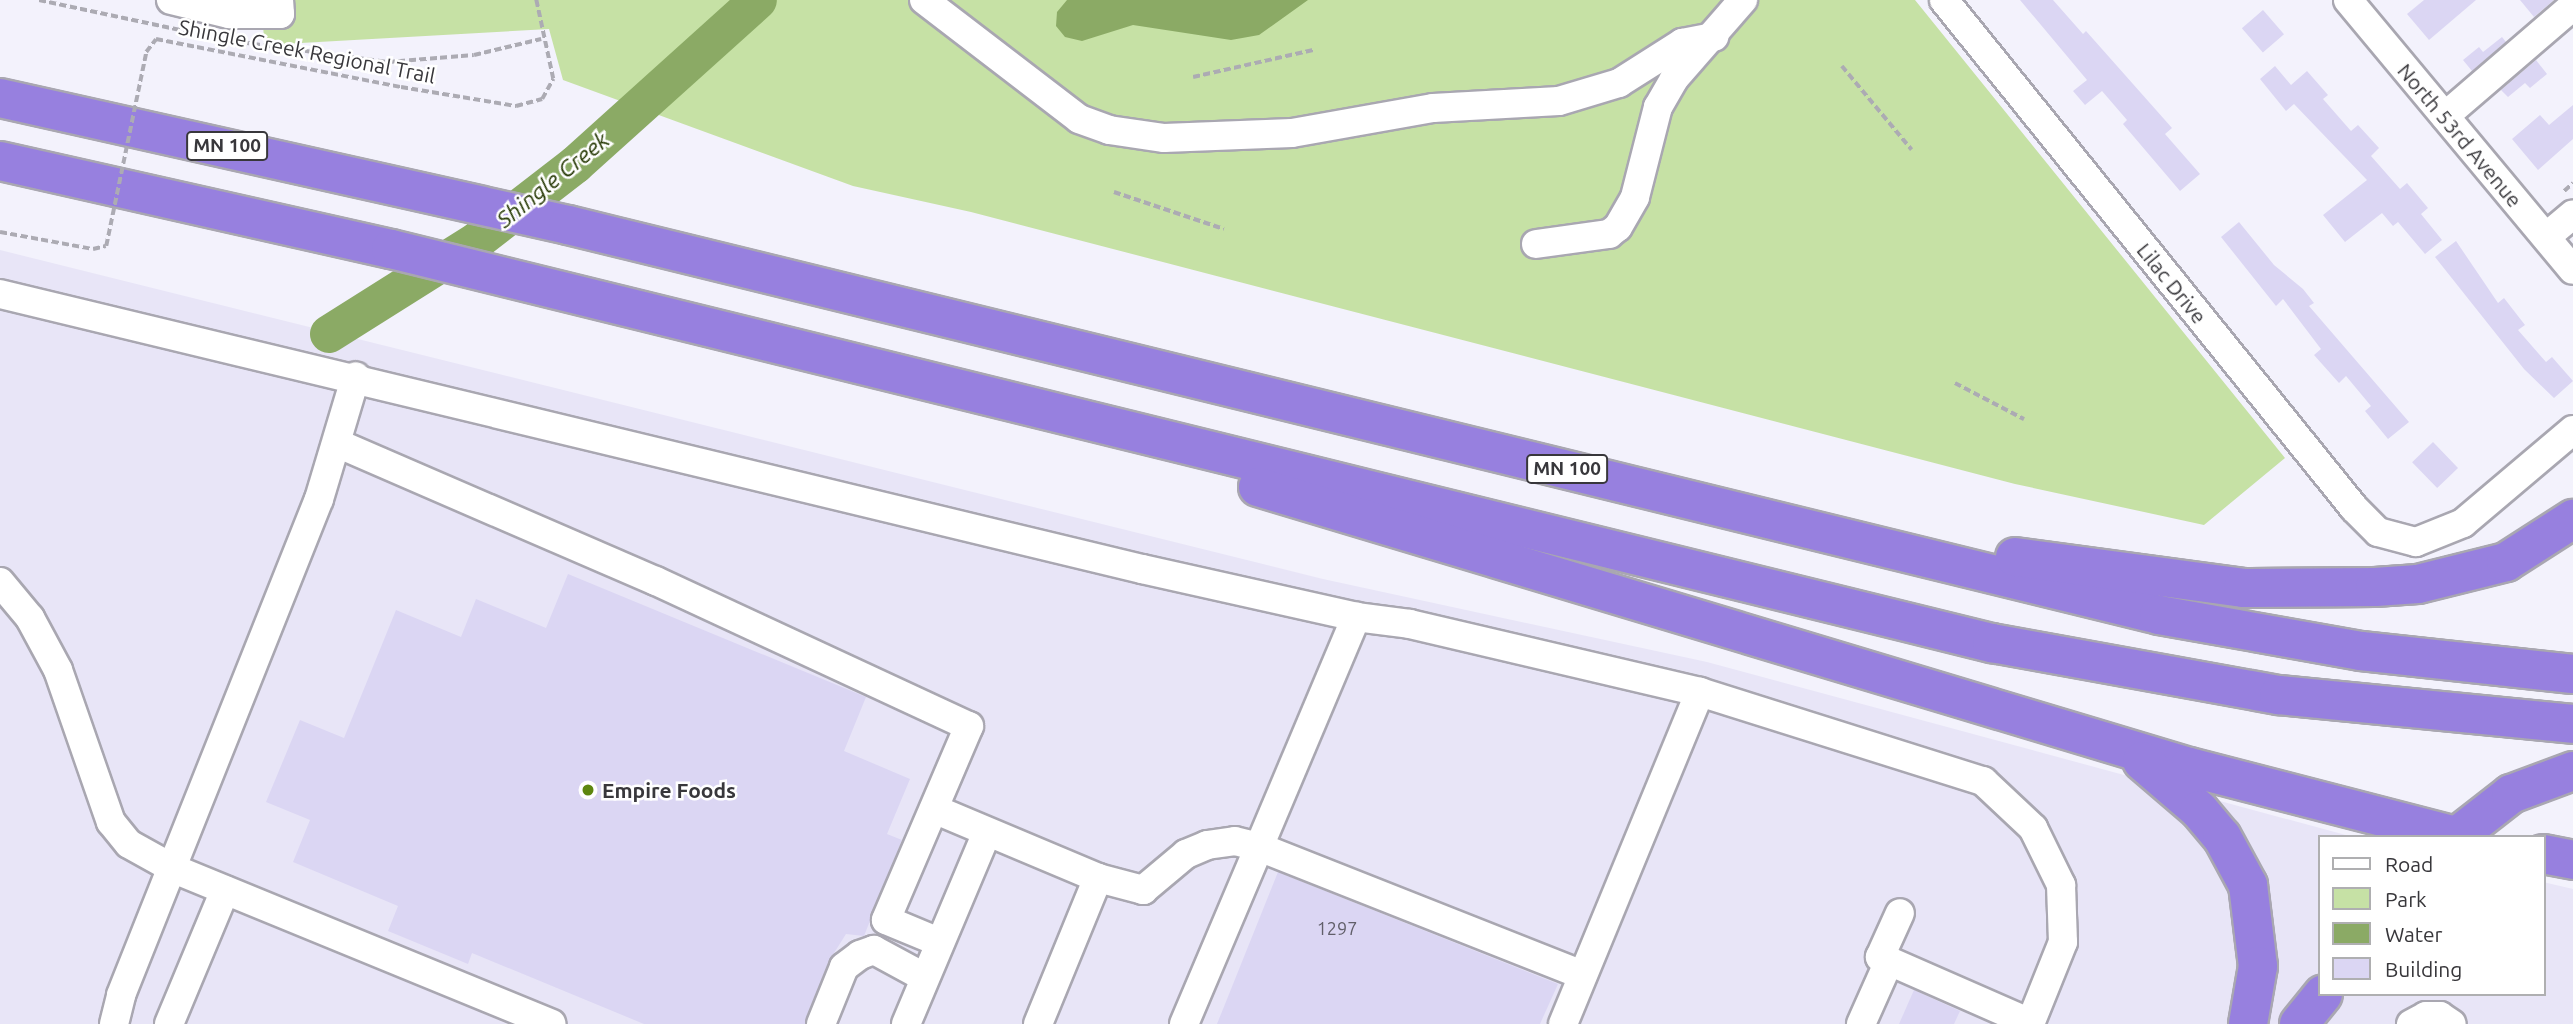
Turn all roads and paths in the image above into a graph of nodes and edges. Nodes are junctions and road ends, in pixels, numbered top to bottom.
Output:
1 (39, 0) edge
2 (171, 0) edge
3 (279, 0) edge
4 (536, 0) edge
5 (925, 0) edge
6 (1743, 0) edge
7 (1944, 0) edge
8 (2348, 0) edge
9 (2573, 6) edge
10 (193, 33) dead end
11 (1714, 37) junction
12 (541, 39) junction
13 (230, 40) dead end
14 (1313, 50) dead end
15 (1842, 66) dead end
16 (1193, 77) dead end
17 (0, 98) edge
18 (2445, 116) junction
19 (1912, 150) dead end
20 (0, 161) edge
21 (1114, 192) dead end
22 (2573, 214) edge
23 (1224, 229) dead end
24 (0, 232) edge
25 (2546, 237) junction
26 (1536, 244) dead end
27 (2573, 270) edge
28 (0, 294) edge
29 (878, 368) junction
30 (356, 376) junction
31 (1955, 383) dead end
32 (2024, 419) dead end
33 (2573, 430) edge
34 (339, 444) junction
35 (1770, 519) junction
36 (2573, 519) edge
37 (0, 582) edge
38 (1356, 617) junction
39 (2573, 674) edge
40 (1700, 692) junction
41 (2573, 724) edge
42 (2107, 742) junction
43 (2573, 771) edge
44 (934, 809) junction
45 (988, 832) junction
46 (2454, 835) edge
47 (2459, 835) edge
48 (1259, 847) junction
49 (2545, 854) edge
50 (2573, 860) edge
51 (174, 869) junction
52 (1098, 878) junction
53 (225, 890) junction
54 (1900, 914) dead end
55 (939, 942) junction
56 (1889, 961) junction
57 (1583, 975) junction
58 (924, 977) junction
59 (2321, 996) edge
60 (114, 1024) edge
61 (169, 1024) edge
62 (551, 1024) edge
63 (821, 1024) edge
64 (906, 1024) edge
65 (1038, 1024) edge
66 (1184, 1024) edge
67 (1563, 1024) edge
68 (1861, 1024) edge
69 (2030, 1024) edge
70 (2248, 1024) edge
71 (2300, 1024) edge
72 (2411, 1024) edge
73 (2452, 1024) edge

1 - 10 path
2 - 3 street
4 - 12 path, Shingle Creek Regional Trail
5 - 11 street
6 - 11 street
7 - 33 street, Lilac Drive
8 - 18 street, North 53rd Avenue
9 - 18 street
11 - 26 street
12 - 13 path
12 - 24 path, Shingle Creek Regional Trail, bridge
14 - 16 path
15 - 19 path
17 - 35 highway, MN 100
18 - 25 street, North 53rd Avenue
20 - 29 highway
21 - 23 path
22 - 25 street
25 - 27 street, North 53rd Avenue
28 - 30 street
29 - 41 highway
29 - 42 highway
30 - 34 street
30 - 38 street
31 - 32 path
34 - 44 street
34 - 51 street
35 - 36 highway
35 - 39 highway, MN 100
37 - 51 street
38 - 40 street
38 - 48 street
40 - 57 street
40 - 69 street
42 - 46 highway
42 - 70 highway
43 - 47 highway
44 - 45 street
44 - 55 street
45 - 52 street
45 - 55 street
48 - 52 street
48 - 57 street
48 - 66 street
49 - 50 highway
51 - 53 street
51 - 60 street
52 - 65 street
53 - 61 street
53 - 62 street
54 - 56 street
55 - 58 street
56 - 68 street
56 - 69 street
57 - 67 street
58 - 63 street
58 - 64 street
59 - 71 highway
72 - 73 street

